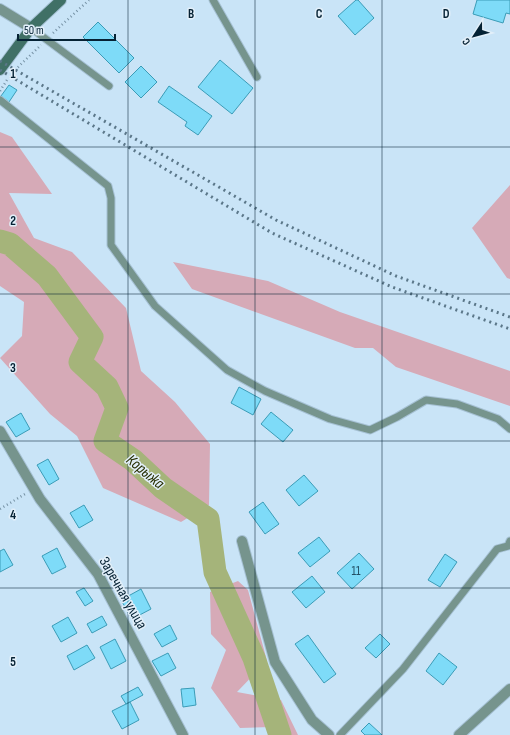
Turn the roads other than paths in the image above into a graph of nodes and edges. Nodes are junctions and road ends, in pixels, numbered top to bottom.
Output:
1 (61, 0) edge
2 (212, 0) edge
3 (0, 9) edge
4 (31, 28) junction
5 (0, 70) edge
6 (257, 77) dead end
7 (109, 86) dead end
8 (0, 100) edge
9 (510, 429) edge
10 (0, 432) edge
11 (242, 540) dead end
12 (509, 545) edge
13 (510, 689) edge
14 (183, 735) edge
15 (328, 735) edge
16 (340, 735) edge
17 (459, 735) edge

1 - 4 main road
2 - 6 lane
3 - 4 street
4 - 5 main road
4 - 7 lane
8 - 9 lane
10 - 14 street, Заречная улица
11 - 15 street
12 - 16 lane
13 - 17 street

